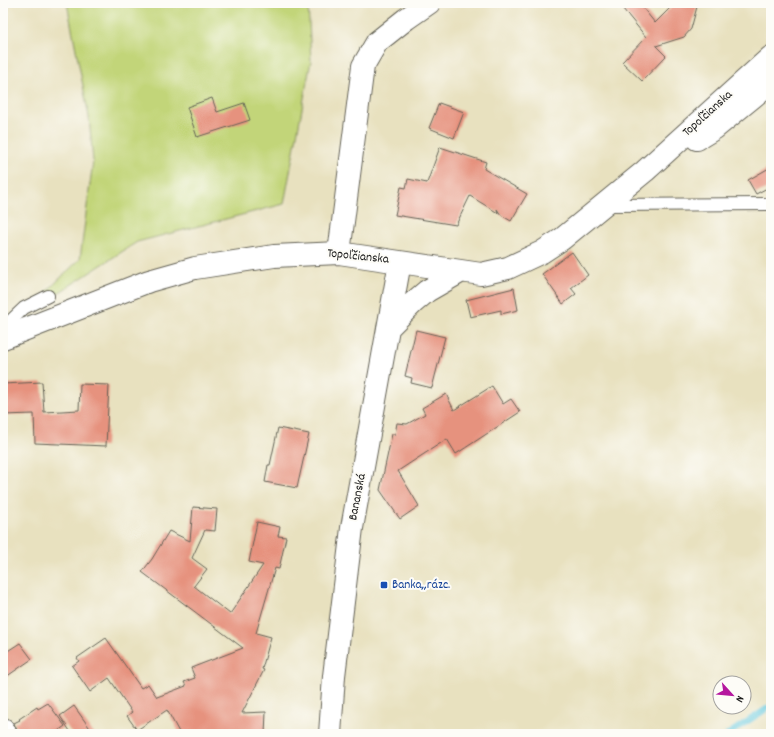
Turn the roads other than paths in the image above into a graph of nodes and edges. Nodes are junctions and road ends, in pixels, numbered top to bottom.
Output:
1 (429, 3) edge
2 (771, 57) edge
3 (771, 82) edge
4 (645, 171) junction
5 (605, 204) junction
6 (771, 204) edge
7 (338, 253) junction
8 (400, 262) junction
9 (460, 272) junction
10 (48, 296) dead end
11 (3, 328) edge
12 (388, 328) junction
13 (3, 338) edge
14 (3, 729) edge
15 (6, 734) edge
16 (330, 734) edge

1 - 7 main road
2 - 4 main road, Topoľčianska
3 - 4 main road, Topoľčianska
4 - 5 main road, Topoľčianska
5 - 6 lane
5 - 9 main road, Topoľčianska
7 - 8 main road, Topoľčianska
7 - 13 main road, Topoľčianska
8 - 9 main road, Topoľčianska
8 - 12 main road, Bananská
9 - 12 main road
10 - 11 lane
12 - 16 main road, Bananská
14 - 15 main road

